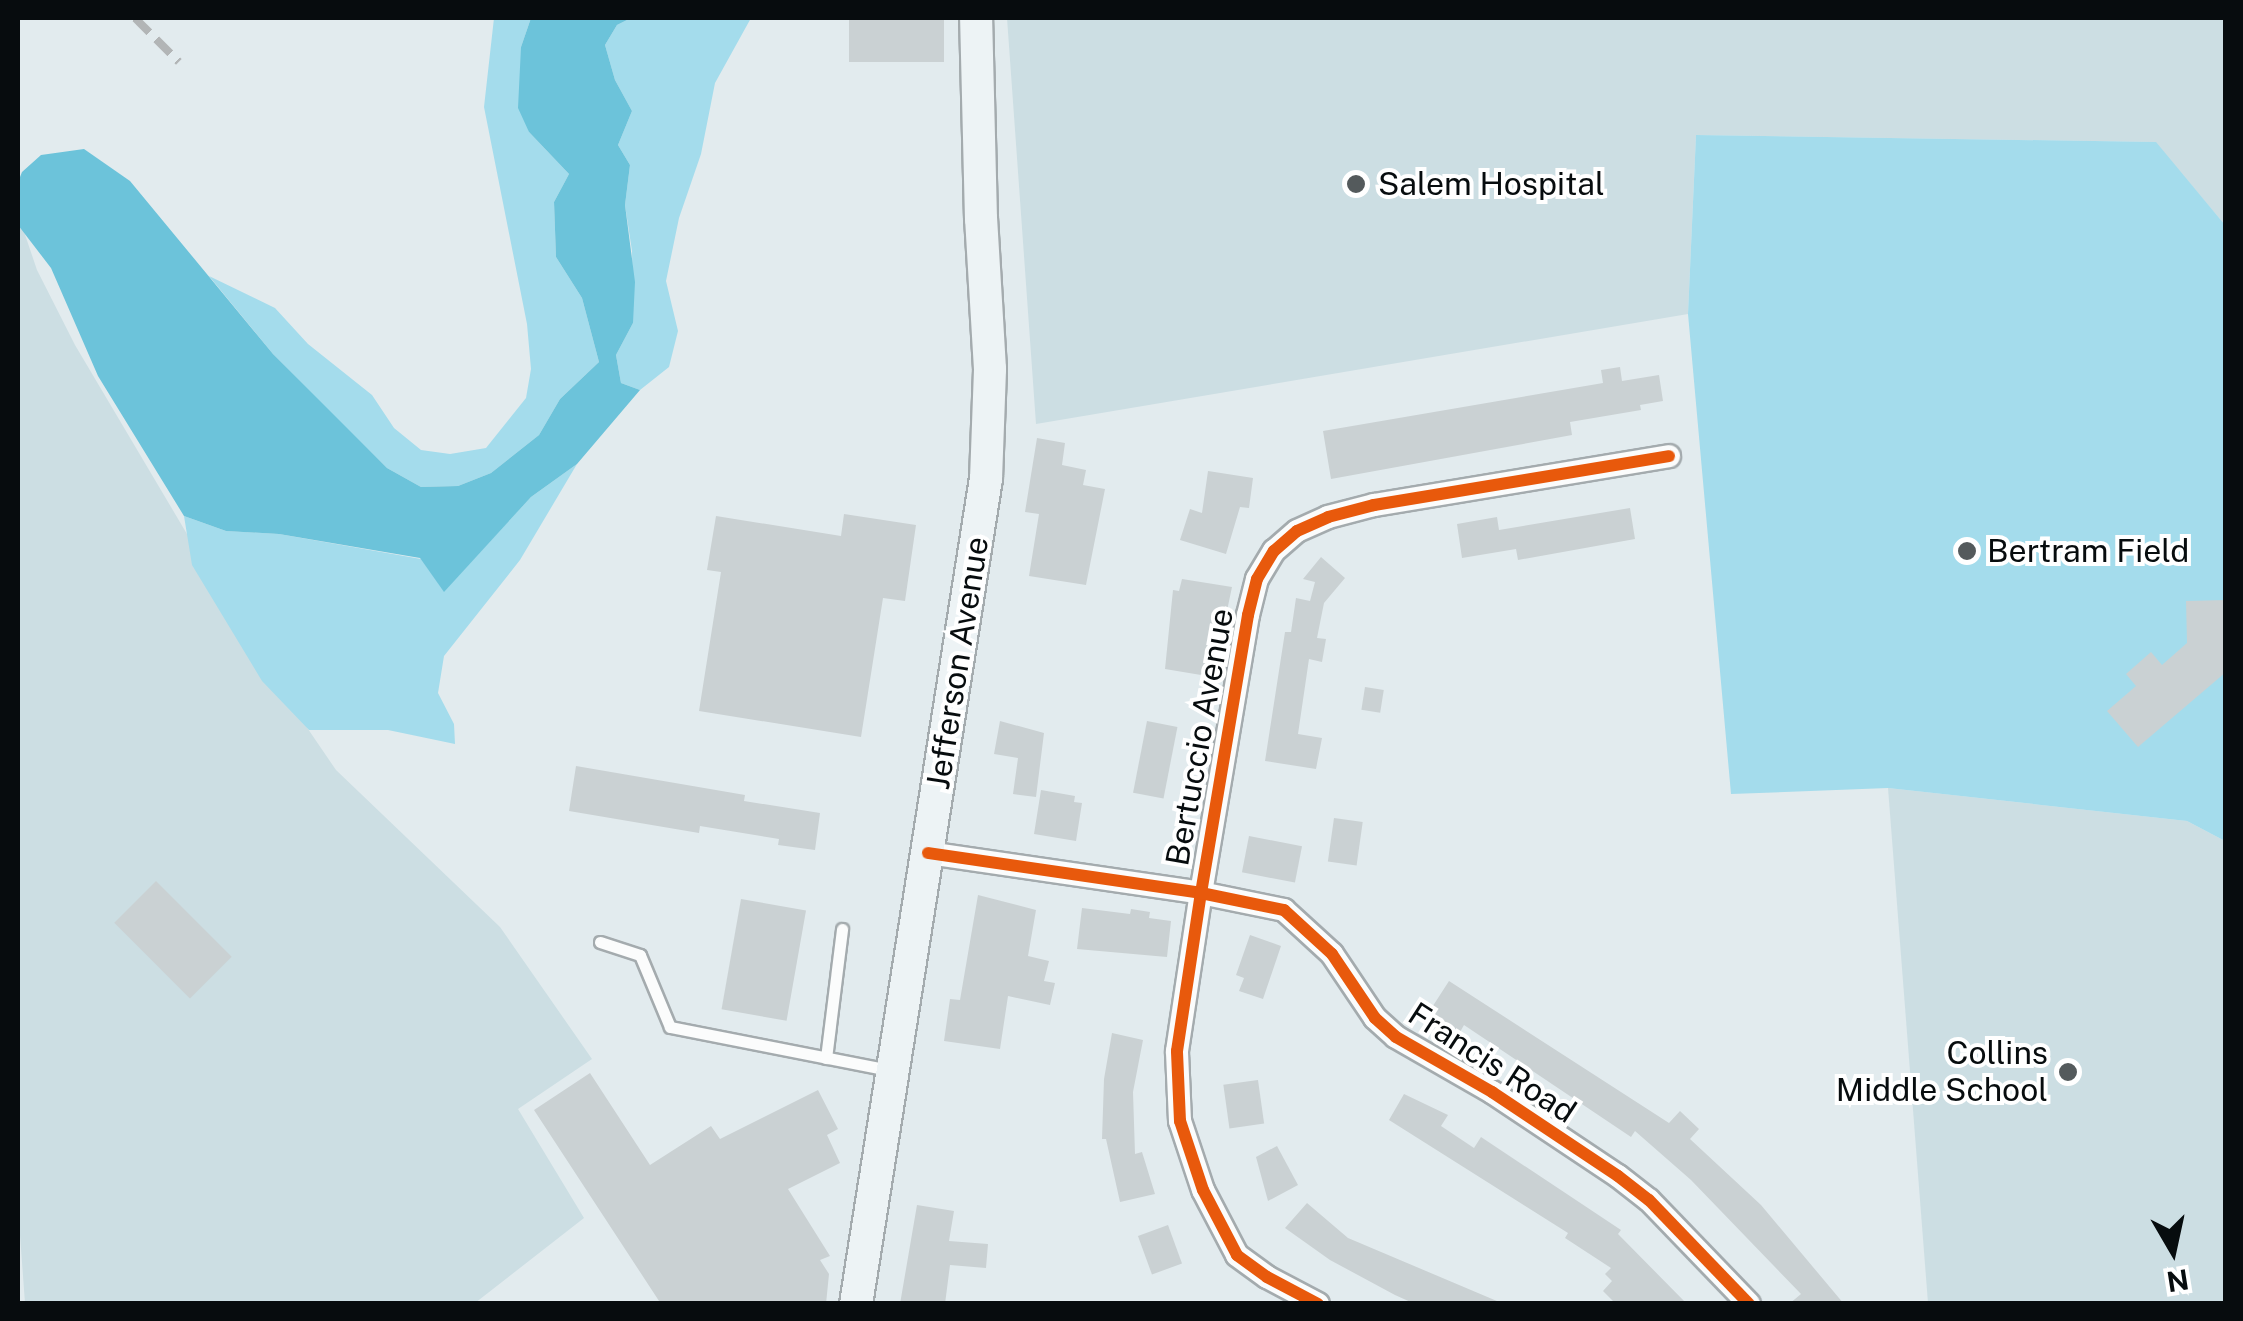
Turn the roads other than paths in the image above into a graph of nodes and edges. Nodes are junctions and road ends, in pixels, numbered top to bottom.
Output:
1 (976, 18) edge
2 (1670, 456) dead end
3 (928, 854) junction
4 (1200, 893) junction
5 (842, 929) dead end
6 (600, 942) dead end
7 (826, 1058) junction
8 (893, 1071) junction
9 (856, 1304) edge
10 (1318, 1304) edge
11 (1748, 1304) edge

1 - 3 main road, Jefferson Avenue
2 - 4 street, Bertuccio Avenue
3 - 4 street, Bertuccio Avenue
3 - 8 main road, Jefferson Avenue
4 - 10 street
4 - 11 street, Francis Road
5 - 7 lane
6 - 7 lane
7 - 8 lane
8 - 9 main road, Jefferson Avenue

